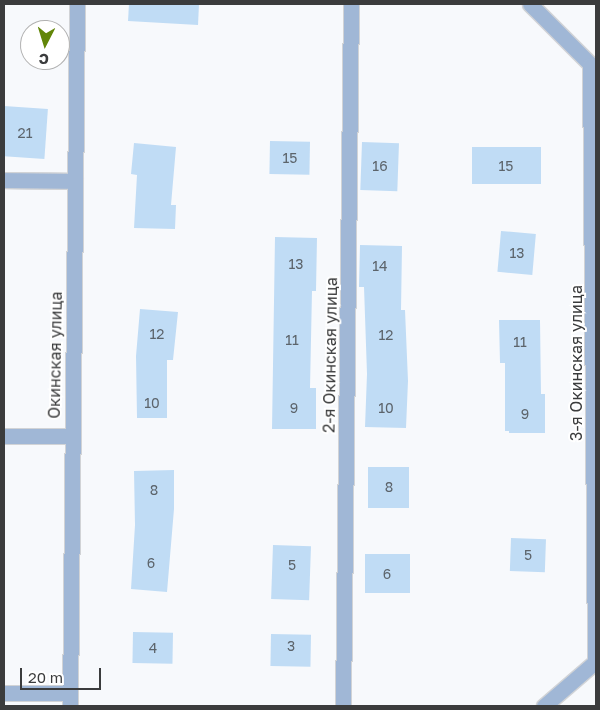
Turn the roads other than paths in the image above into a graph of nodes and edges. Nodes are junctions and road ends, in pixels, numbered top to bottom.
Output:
1 (77, 4) edge
2 (352, 4) edge
3 (530, 4) edge
4 (593, 67) edge
5 (4, 180) edge
6 (75, 182) junction
7 (4, 436) edge
8 (72, 436) junction
9 (4, 693) edge
10 (69, 700) edge
11 (343, 706) edge
12 (544, 706) edge

1 - 6 street, Окинская улица
2 - 11 street, 2-я Окинская улица
3 - 4 street
4 - 12 street, 3-я Окинская улица
5 - 6 street
6 - 8 street, Окинская улица
7 - 8 street
8 - 10 street, Окинская улица
9 - 10 street

